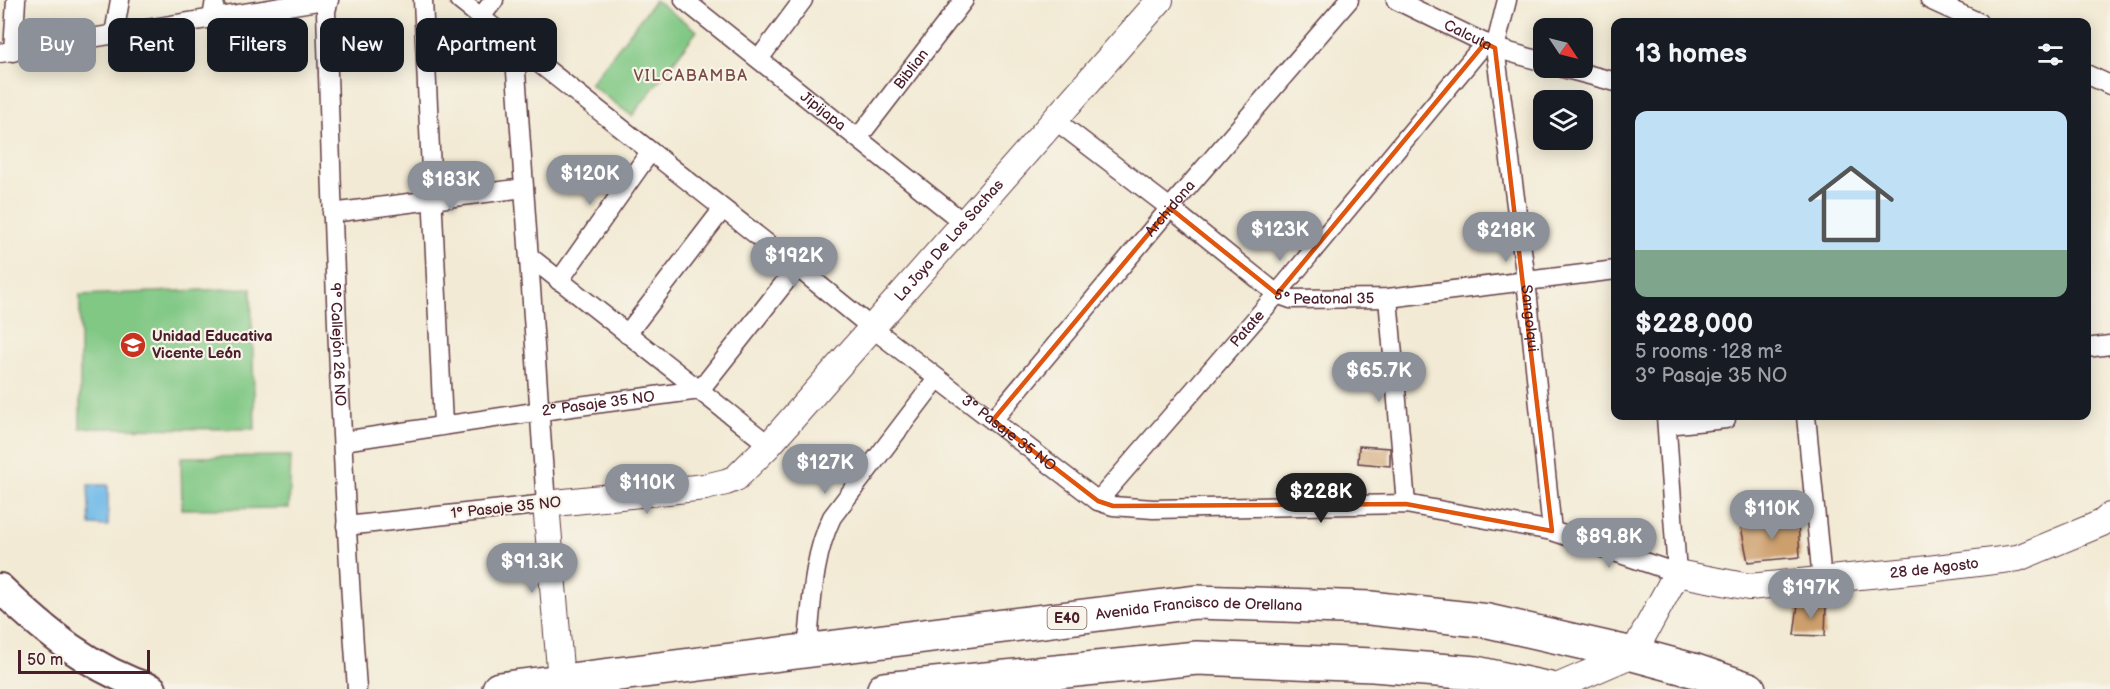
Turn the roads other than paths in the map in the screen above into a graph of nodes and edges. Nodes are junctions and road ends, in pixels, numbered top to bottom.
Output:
1 (16, 0) edge
2 (120, 0) edge
3 (326, 0) edge
4 (423, 0) edge
5 (459, 0) edge
6 (494, 0) edge
7 (684, 0) edge
8 (803, 0) edge
9 (964, 0) edge
10 (1160, 0) edge
11 (1349, 0) edge
12 (1396, 0) edge
13 (1508, 0) edge
14 (1930, 0) edge
15 (213, 9) edge
16 (481, 17) joint
17 (117, 18) edge
18 (177, 18) edge
19 (1969, 18) edge
20 (108, 35) edge
21 (1490, 46) junction
22 (7, 53) edge
23 (1533, 59) edge
24 (759, 60) junction
25 (516, 72) edge
26 (549, 72) edge
27 (1593, 76) edge
28 (2091, 76) edge
29 (1611, 81) edge
30 (2110, 85) edge
31 (1054, 120) junction
32 (858, 138) junction
33 (650, 152) junction
34 (525, 188) junction
35 (432, 201) junction
36 (1170, 208) junction
37 (722, 210) junction
38 (332, 213) junction
39 (964, 223) junction
40 (530, 257) junction
41 (796, 267) junction
42 (1611, 271) edge
43 (1526, 280) junction
44 (559, 281) junction
45 (1277, 294) junction
46 (1388, 298) junction
47 (872, 328) junction
48 (627, 334) junction
49 (2110, 345) edge
50 (2091, 347) edge
51 (937, 379) junction
52 (700, 390) junction
53 (541, 411) junction
54 (993, 420) junction
55 (1667, 420) edge
56 (1806, 420) edge
57 (443, 425) junction
58 (343, 441) junction
59 (769, 446) junction
60 (736, 478) joint
61 (1098, 501) junction
62 (546, 504) junction
63 (1406, 504) junction
64 (2110, 516) edge
65 (346, 526) junction
66 (1552, 531) junction
67 (1677, 573) junction
68 (1822, 580) junction
69 (0, 588) edge
70 (807, 651) junction
71 (1633, 654) junction
72 (561, 680) junction
73 (923, 686) edge
74 (153, 689) edge
75 (357, 689) edge
76 (499, 689) edge
77 (884, 689) edge
78 (1551, 689) edge
79 (1749, 689) edge

1 - 22 street
2 - 17 street
3 - 15 street
3 - 38 street, 9° Callejón 26 NO
4 - 35 street
5 - 16 street, 3° Pasaje 35 NO
6 - 16 street
7 - 24 street, Jipijapa
8 - 24 street
9 - 32 street, Biblian
10 - 31 street, La Joya De Los Sachas
11 - 36 street, Archidona
12 - 21 street, Calcuta
13 - 21 street, Sangolqui
14 - 19 street
15 - 18 street
20 - 22 street
21 - 23 street, Calcuta
21 - 43 street, Sangolqui
21 - 45 street, Patate
24 - 32 street, Jipijapa
25 - 34 street
26 - 33 street, 3° Pasaje 35 NO
27 - 29 street
28 - 30 street
31 - 36 street, 5° Peatonal 35
31 - 39 street, La Joya De Los Sachas
32 - 39 street, Jipijapa
33 - 37 street, 3° Pasaje 35 NO
33 - 44 street
34 - 35 street
34 - 40 street
35 - 38 street
35 - 57 street
36 - 45 street, 5° Peatonal 35
36 - 54 street, Archidona
37 - 41 street, 3° Pasaje 35 NO
37 - 48 street
38 - 58 street, 9° Callejón 26 NO
39 - 47 street, La Joya De Los Sachas
40 - 44 street
40 - 53 street
41 - 47 street, 3° Pasaje 35 NO
41 - 52 street
42 - 43 street, 5° Peatonal 35
43 - 46 street, 5° Peatonal 35
43 - 66 street, Sangolqui
44 - 48 street
45 - 46 street, 5° Peatonal 35
45 - 61 street, Patate
46 - 63 street
47 - 51 street, 3° Pasaje 35 NO
47 - 59 street, La Joya De Los Sachas
48 - 52 street
49 - 50 street
51 - 54 street, 3° Pasaje 35 NO
51 - 70 street
52 - 53 street, 2° Pasaje 35 NO
52 - 59 street
53 - 57 street, 2° Pasaje 35 NO
53 - 62 street
54 - 61 street, 3° Pasaje 35 NO
55 - 67 street
56 - 68 street
57 - 58 street, 2° Pasaje 35 NO
58 - 65 street, 9° Callejón 26 NO
59 - 60 street, La Joya De Los Sachas
60 - 62 street, 1° Pasaje 35 NO
61 - 63 street, 3° Pasaje 35 NO
62 - 65 street, 1° Pasaje 35 NO
62 - 72 street
63 - 66 street, 3° Pasaje 35 NO
64 - 68 street, 28 de Agosto
65 - 75 street, 9° Callejón 26 NO
66 - 67 street, 3° Pasaje 35 NO
67 - 68 street, 28 de Agosto
67 - 71 street
69 - 74 main road
70 - 71 highway, Avenida Francisco de Orellana / E40
70 - 72 highway, Avenida Francisco de Orellana / E40
71 - 78 street
71 - 79 highway, Avenida Francisco de Orellana / E40
72 - 76 highway, Avenida Francisco de Orellana / E40
73 - 77 highway
73 - 78 highway

